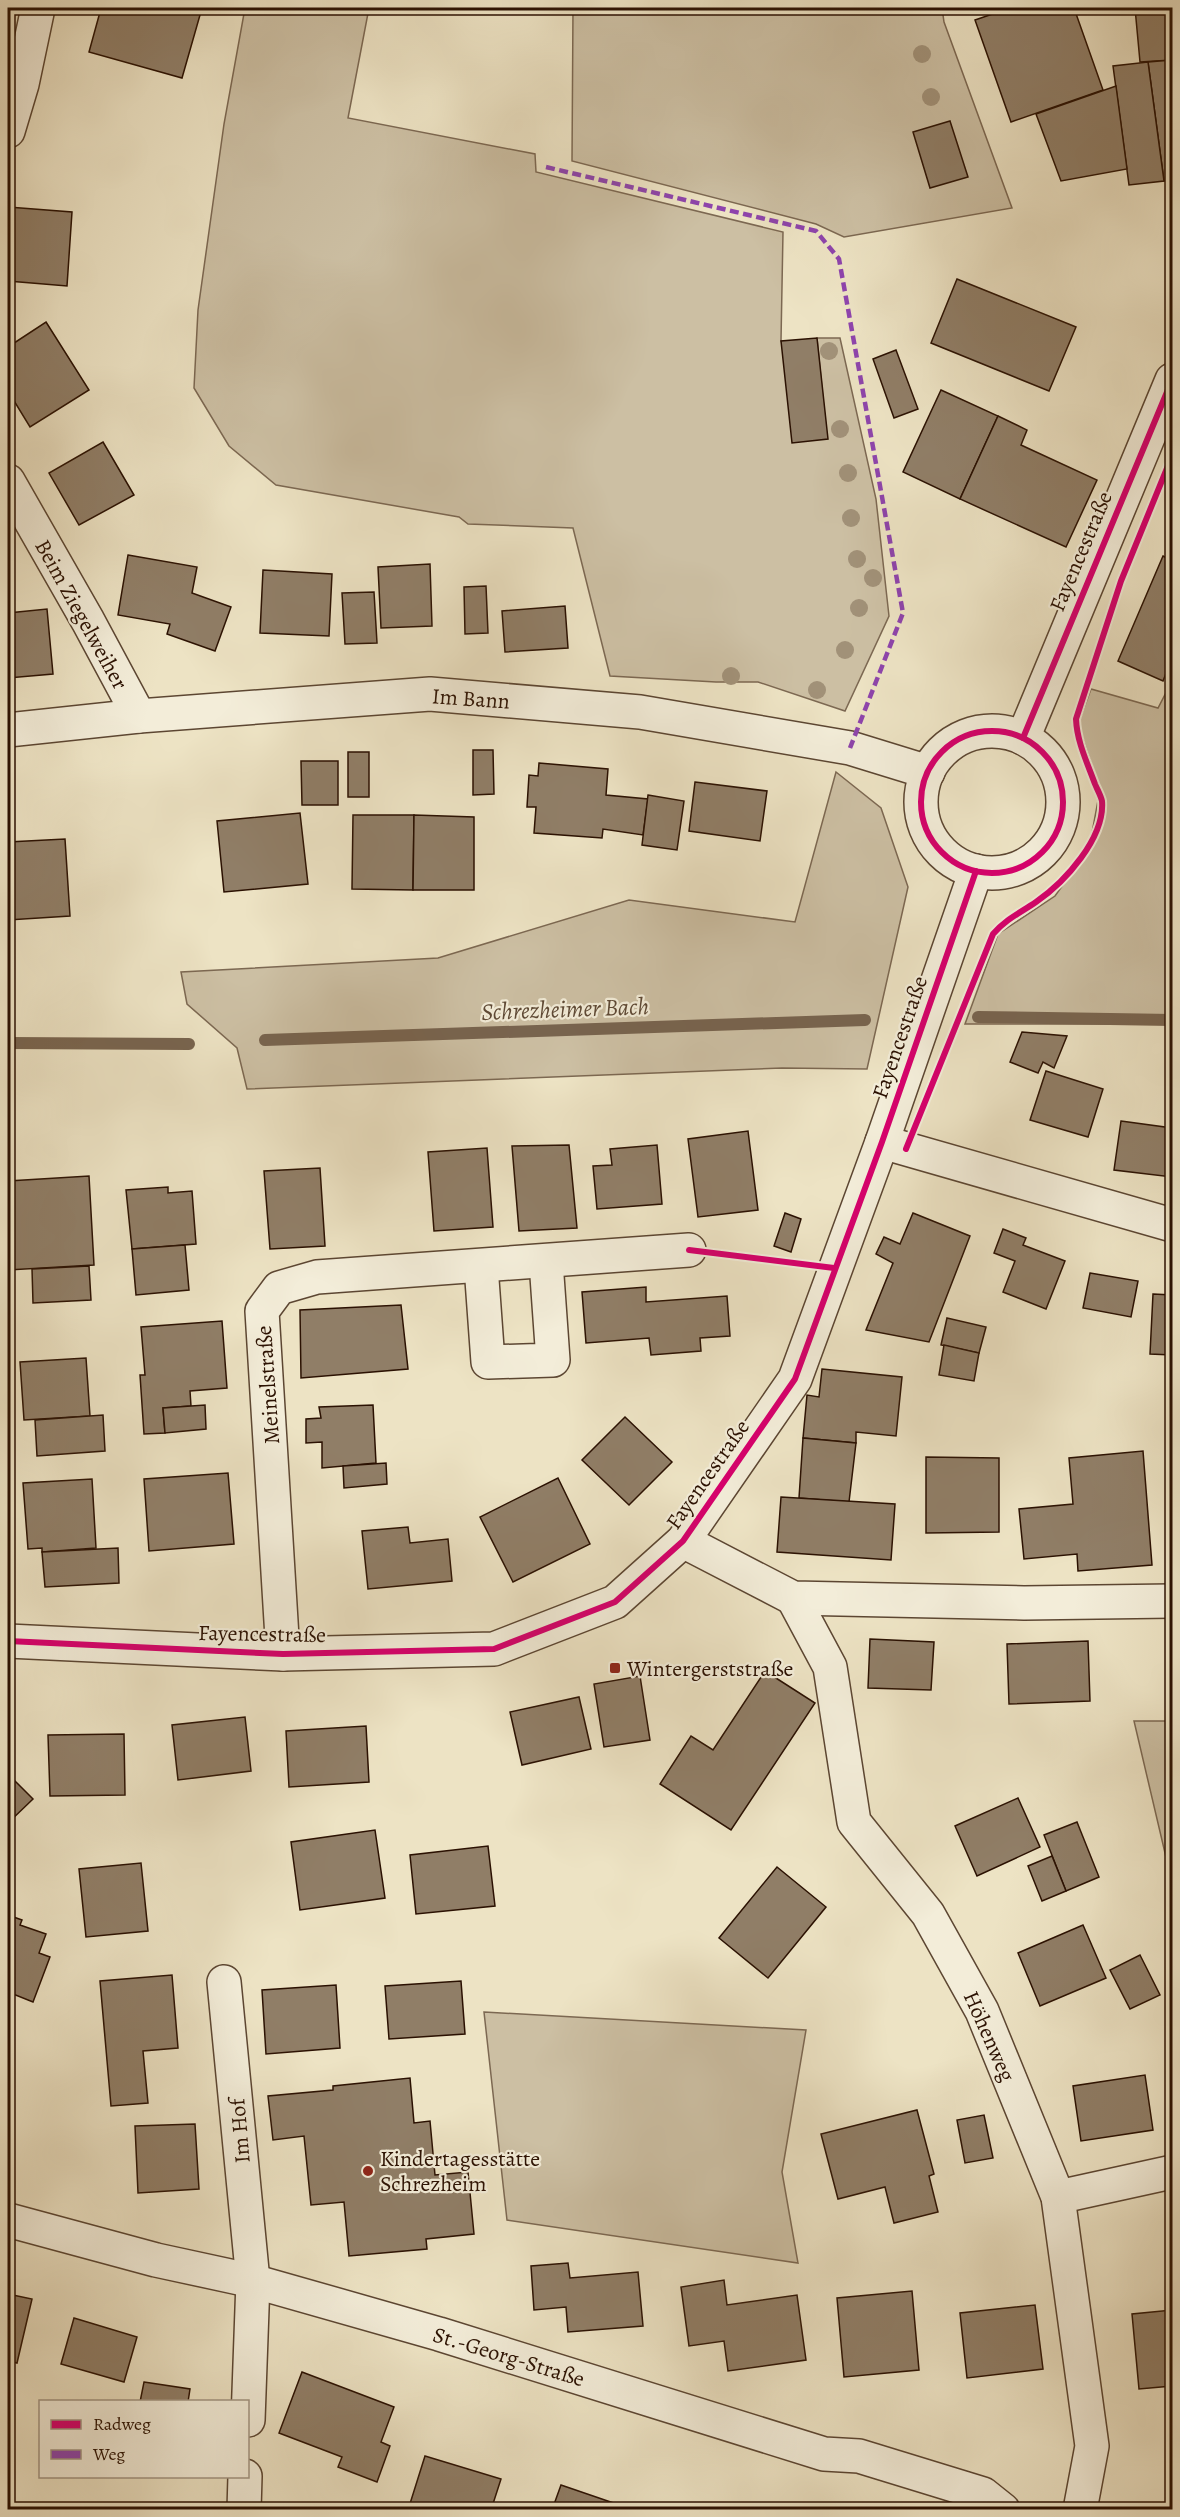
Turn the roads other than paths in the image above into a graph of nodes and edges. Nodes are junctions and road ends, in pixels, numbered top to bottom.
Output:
1 (38, 8) edge
2 (8, 131) edge
3 (1173, 380) edge
4 (8, 481) edge
5 (139, 716) junction
6 (8, 730) edge
7 (1023, 738) junction
8 (928, 772) junction
9 (976, 871) junction
10 (882, 1142) junction
11 (1173, 1225) edge
12 (689, 1250) dead end
13 (546, 1262) junction
14 (481, 1266) junction
15 (683, 1541) junction
16 (793, 1598) junction
17 (1173, 1601) edge
18 (8, 1641) edge
19 (283, 1654) junction
20 (224, 1982) dead end
21 (1173, 2172) edge
22 (1058, 2197) junction
23 (8, 2220) edge
24 (253, 2281) junction
25 (249, 2400) edge
26 (245, 2478) edge
27 (244, 2510) edge
28 (1003, 2510) edge
29 (1080, 2510) edge

1 - 2 street
3 - 7 street, Fayencestraße
4 - 5 street, Beim Ziegelweiher
5 - 6 street, Im Bann
5 - 8 street, Im Bann
7 - 8 street
7 - 9 street
8 - 9 street
9 - 10 street, Fayencestraße
10 - 11 street
10 - 15 street, Fayencestraße
12 - 13 street, Meinelstraße
13 - 14 street, Meinelstraße
13 - 14 street
14 - 19 street, Meinelstraße
15 - 16 street
15 - 19 street, Fayencestraße
16 - 17 street
16 - 22 street, Höhenweg
18 - 19 street, Fayencestraße
20 - 24 street, Im Hof
21 - 22 street
22 - 29 street, Höhenweg
23 - 24 street, St.-Georg-Straße
24 - 25 street, Im Hof
24 - 28 street, St.-Georg-Straße
26 - 27 street

